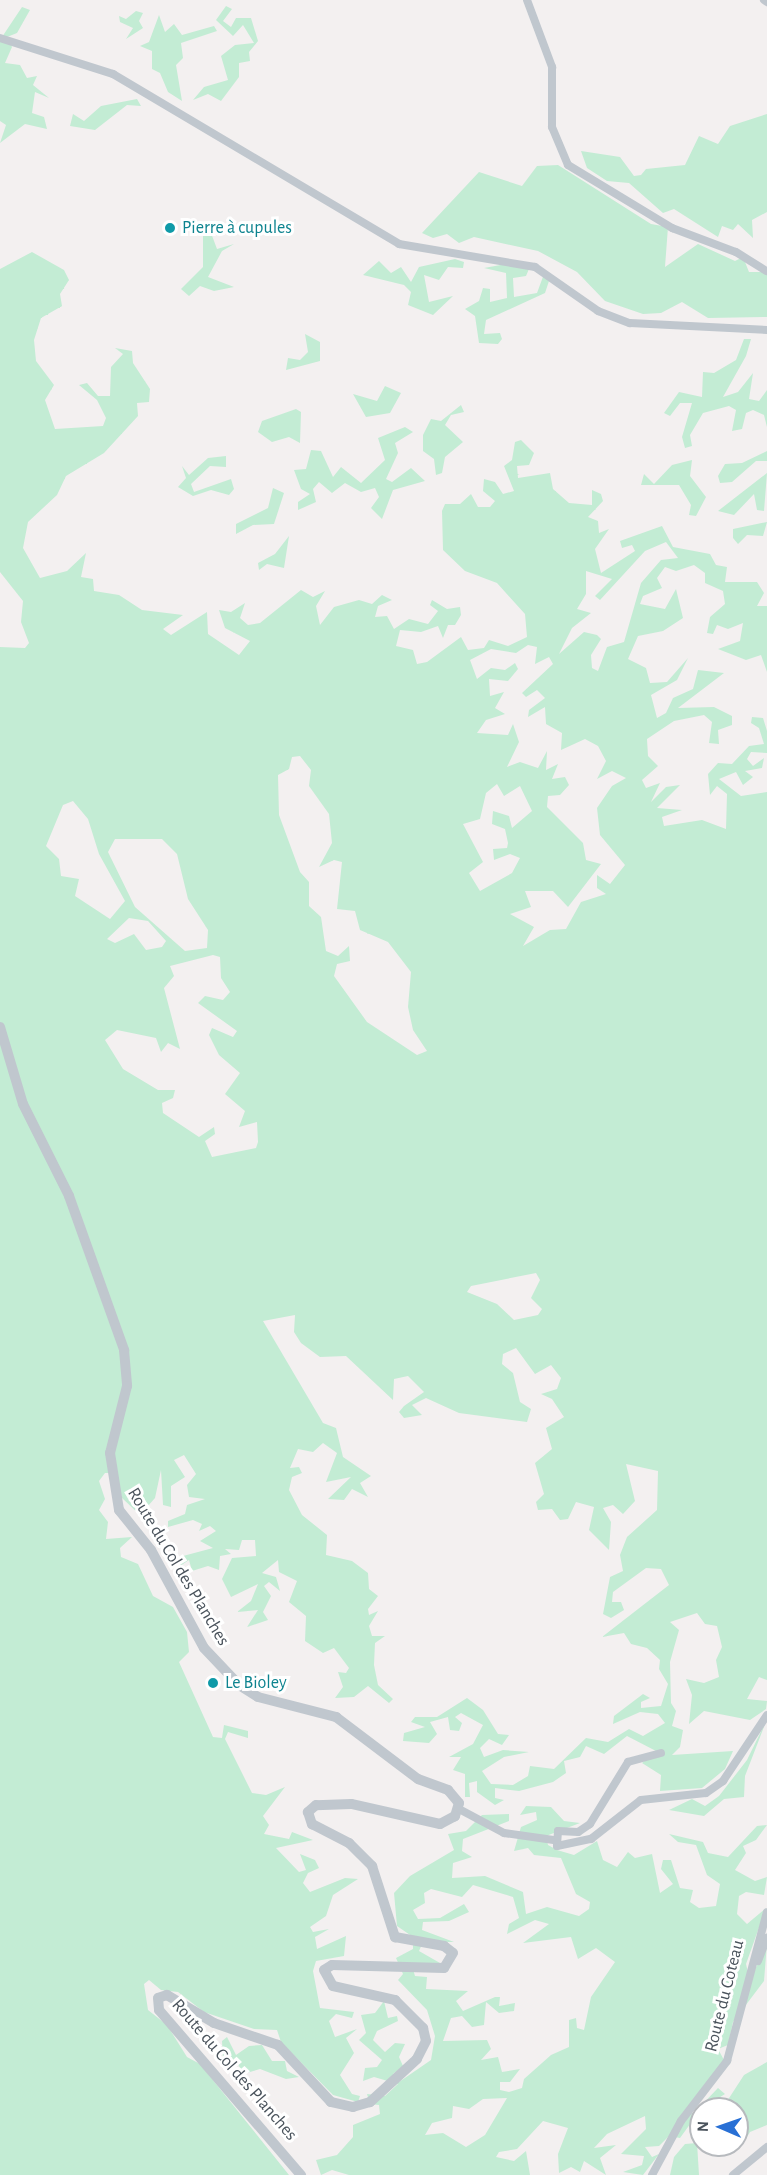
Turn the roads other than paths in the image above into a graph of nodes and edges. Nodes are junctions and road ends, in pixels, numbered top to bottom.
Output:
1 (526, 0) edge
2 (0, 38) edge
3 (767, 272) edge
4 (767, 330) edge
5 (0, 1027) edge
6 (767, 1714) edge
7 (661, 1753) dead end
8 (459, 1809) junction
9 (554, 1840) junction
10 (767, 1912) edge
11 (767, 1938) edge
12 (750, 1969) junction
13 (767, 2147) edge
14 (301, 2175) edge
15 (652, 2175) edge
16 (733, 2175) edge

1 - 3 street
2 - 4 street
5 - 8 street, Route du Col des Planches
6 - 9 street
7 - 9 street
8 - 9 street
8 - 14 street, Route du Col des Planches
10 - 12 street, Route du Coteau
11 - 12 street
12 - 15 street, Route du Coteau
13 - 16 street

